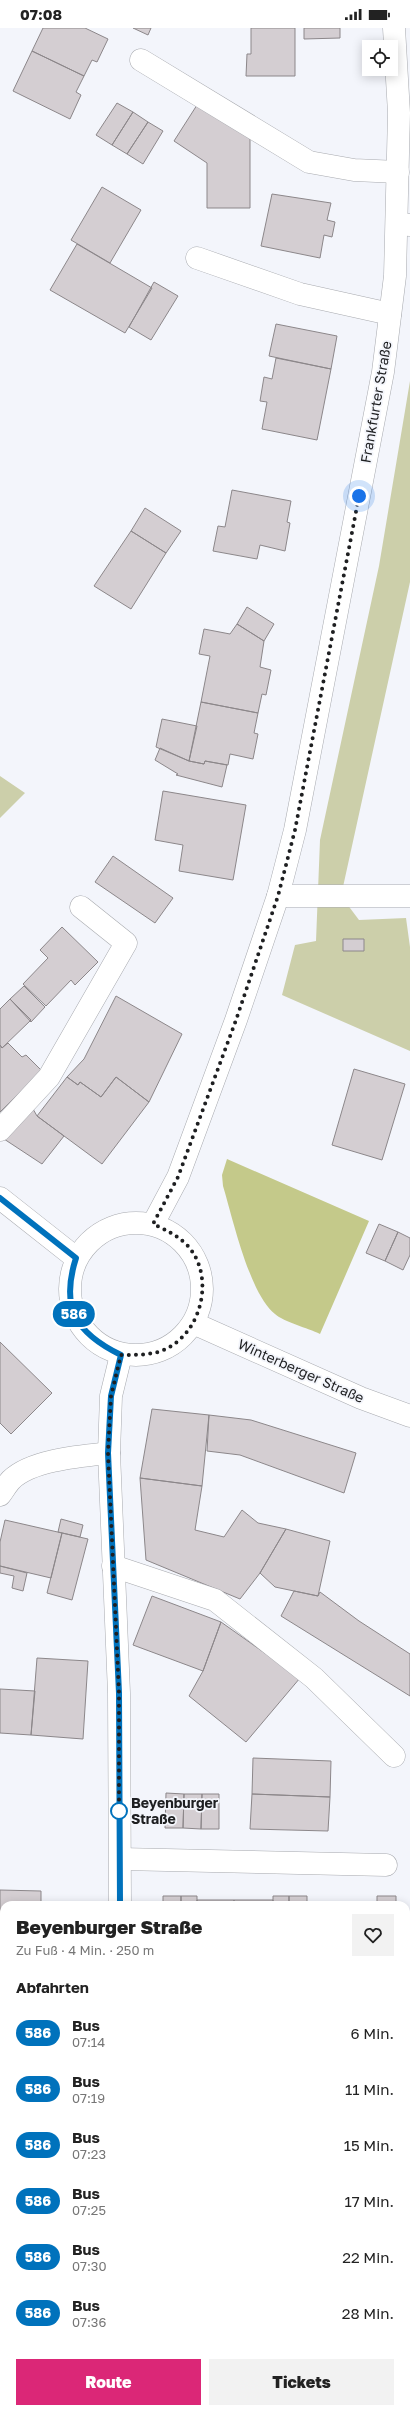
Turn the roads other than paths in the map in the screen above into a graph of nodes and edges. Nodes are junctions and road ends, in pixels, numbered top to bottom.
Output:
1 (394, 28) edge
2 (141, 60) dead end
3 (398, 172) junction
4 (404, 225) edge
5 (196, 258) dead end
6 (390, 314) junction
7 (278, 896) junction
8 (410, 896) edge
9 (81, 907) dead end
10 (0, 1130) edge
11 (0, 1198) edge
12 (153, 1224) junction
13 (76, 1258) junction
14 (193, 1323) junction
15 (121, 1355) junction
16 (410, 1416) edge
17 (108, 1453) junction
18 (0, 1495) edge
19 (113, 1566) junction
20 (394, 1756) dead end
21 (121, 1859) junction
22 (386, 1866) dead end
23 (120, 1901) edge

1 - 3 main road, Frankfurter Straße
2 - 3 main road
3 - 4 main road, Frankfurter Straße
4 - 6 main road, Frankfurter Straße
5 - 6 main road
6 - 7 main road, Frankfurter Straße
7 - 8 main road
7 - 12 main road, Frankfurter Straße
9 - 10 main road
11 - 13 main road
12 - 13 main road
12 - 14 main road
13 - 15 main road
14 - 15 main road
14 - 16 main road, Winterberger Straße
15 - 17 main road
17 - 18 main road
17 - 19 main road
19 - 20 main road
19 - 21 main road
21 - 22 main road
21 - 23 main road

